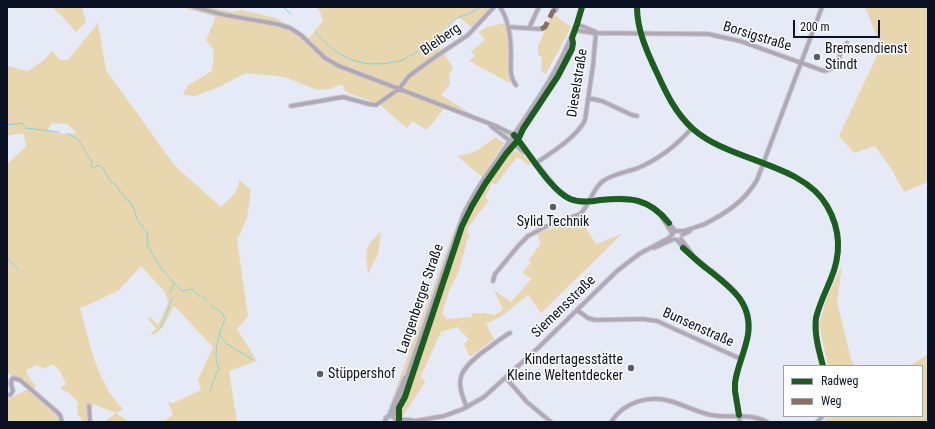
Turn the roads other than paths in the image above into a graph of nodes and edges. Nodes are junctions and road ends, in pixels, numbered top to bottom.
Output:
1 (194, 7) edge
2 (494, 7) edge
3 (501, 7) edge
4 (539, 7) edge
5 (582, 7) edge
6 (636, 7) edge
7 (822, 7) edge
8 (578, 24) junction
9 (508, 27) junction
10 (529, 28) junction
11 (542, 29) dead end
12 (575, 30) junction
13 (596, 32) junction
14 (641, 34) junction
15 (847, 43) dead end
16 (801, 63) junction
17 (516, 86) dead end
18 (399, 89) junction
19 (588, 98) junction
20 (291, 106) dead end
21 (637, 116) dead end
22 (484, 122) junction
23 (692, 128) junction
24 (514, 135) junction
25 (510, 140) junction
26 (530, 156) junction
27 (536, 163) junction
28 (763, 164) junction
29 (589, 202) junction
30 (677, 236) junction
31 (493, 281) dead end
32 (577, 310) junction
33 (510, 332) dead end
34 (741, 359) junction
35 (823, 365) edge
36 (506, 378) junction
37 (10, 395) dead end
38 (89, 406) dead end
39 (467, 407) junction
40 (739, 416) junction
41 (393, 419) edge
42 (416, 421) junction
43 (62, 422) edge
44 (90, 422) edge
45 (385, 422) edge
46 (409, 422) edge
47 (551, 422) edge
48 (611, 422) edge
49 (740, 422) edge
50 (767, 422) edge

1 - 18 street
2 - 18 street, Bleiberg
3 - 9 street
4 - 10 street
5 - 8 main road, Langenberger Straße
6 - 14 street
7 - 16 street, Siemensstraße
8 - 12 main road, Langenberger Straße
8 - 13 street, Borsigstraße
9 - 10 street
9 - 17 street
10 - 11 street
12 - 13 street, Borsigstraße
12 - 24 main road, Langenberger Straße
13 - 14 street, Borsigstraße
13 - 19 street, Dieselstraße
14 - 16 street, Borsigstraße
14 - 23 street
15 - 16 street, Borsigstraße
16 - 28 street, Siemensstraße
18 - 20 street, Bleiberg
18 - 22 street
19 - 21 street
19 - 27 street, Dieselstraße
22 - 24 street
22 - 25 street
23 - 28 street
23 - 29 street
24 - 25 main road, Langenberger Straße
24 - 26 street
25 - 26 street
25 - 41 main road, Langenberger Straße
26 - 27 street
27 - 29 street
28 - 30 street, Siemensstraße
28 - 35 street
29 - 30 street
29 - 31 street
30 - 32 street, Siemensstraße
30 - 34 street
32 - 34 street, Bunsenstraße
32 - 36 street, Siemensstraße
33 - 39 street
34 - 40 street
36 - 39 street, Siemensstraße
36 - 47 street
37 - 43 street
38 - 44 street
39 - 42 street, Siemensstraße
40 - 48 street
40 - 49 street
40 - 50 street
41 - 42 street, Siemensstraße
41 - 45 main road, Langenberger Straße
42 - 46 street, Siemensstraße

